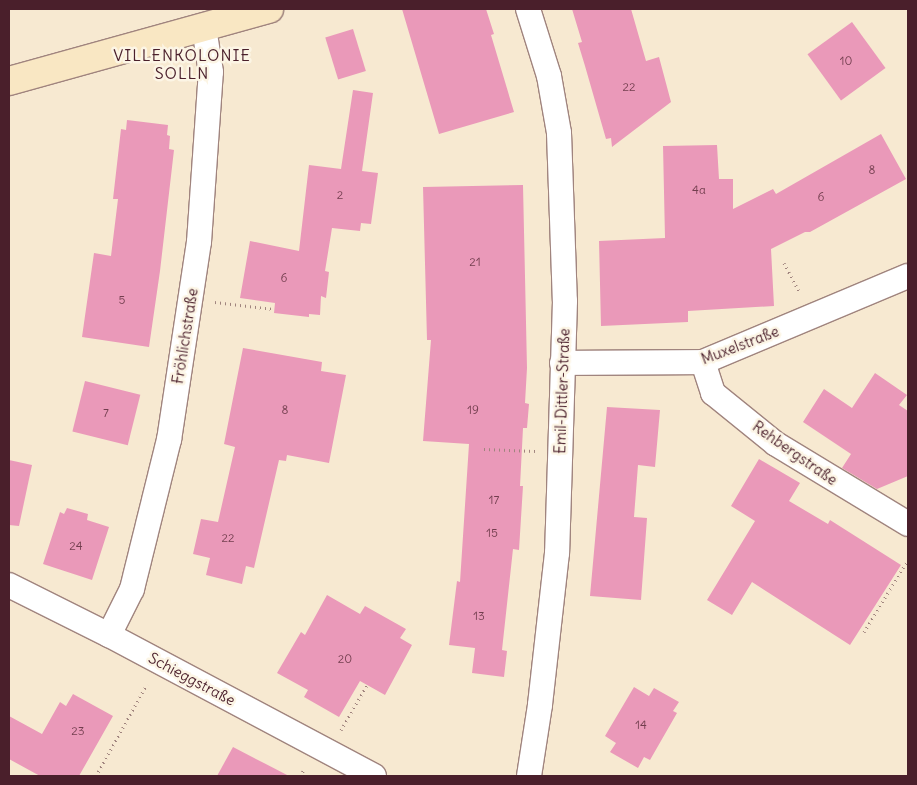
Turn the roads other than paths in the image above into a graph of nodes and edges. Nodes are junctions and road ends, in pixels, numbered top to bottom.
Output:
1 (269, 9) edge
2 (528, 9) edge
3 (204, 28) junction
4 (9, 81) edge
5 (908, 276) edge
6 (703, 362) junction
7 (562, 363) junction
8 (908, 524) edge
9 (9, 585) edge
10 (109, 635) junction
11 (374, 776) edge
12 (528, 776) edge

1 - 3 street
2 - 7 street, Emil-Dittler-Straße
3 - 4 street
3 - 10 street, Fröhlichstraße
5 - 6 street, Muxelstraße
6 - 7 street, Muxelstraße
6 - 8 street, Rehbergstraße
7 - 12 street, Emil-Dittler-Straße
9 - 10 street, Schieggstraße
10 - 11 street, Schieggstraße

